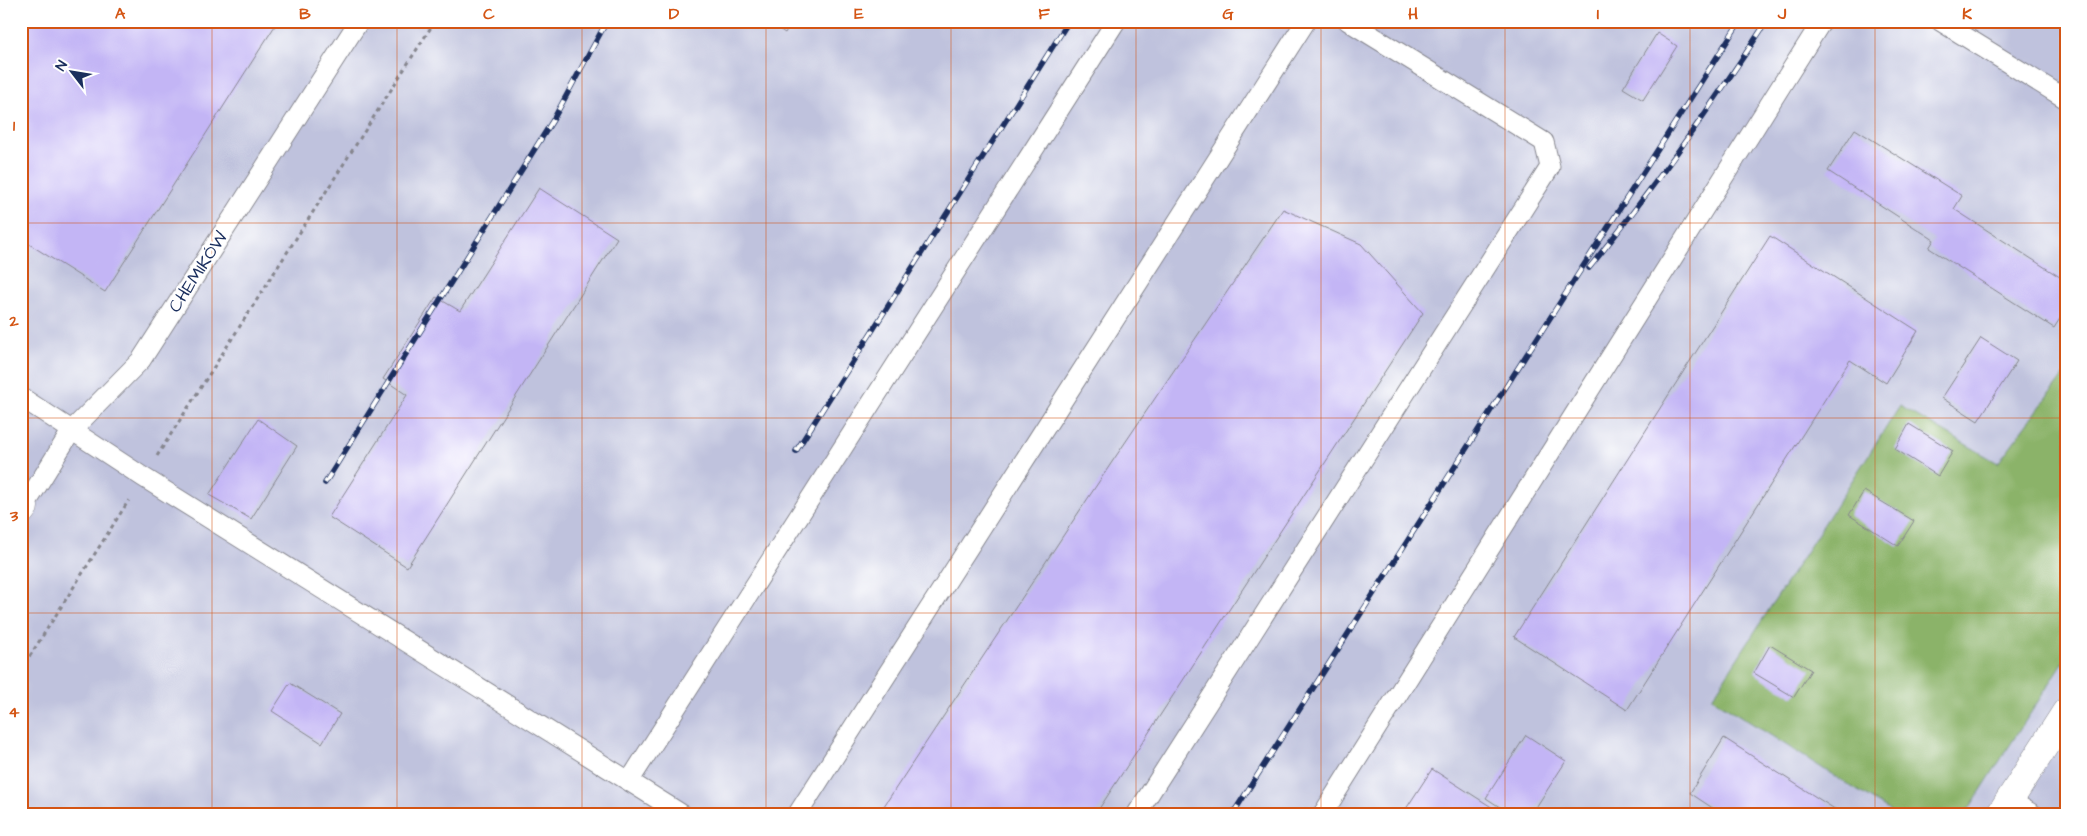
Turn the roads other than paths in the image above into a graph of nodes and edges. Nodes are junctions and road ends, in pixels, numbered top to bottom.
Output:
1 (359, 21) edge
2 (1116, 21) edge
3 (1306, 21) edge
4 (1348, 21) edge
5 (1822, 21) edge
6 (1940, 21) edge
7 (2066, 99) edge
8 (21, 397) edge
9 (72, 430) junction
10 (23, 509) edge
11 (2066, 712) edge
12 (630, 780) junction
13 (2004, 807) edge
14 (683, 815) edge
15 (797, 815) edge
16 (1136, 815) edge
17 (1322, 815) edge
18 (2034, 815) edge

1 - 9 lane, CHEMIKÓW
2 - 12 lane
3 - 15 lane
4 - 16 lane
5 - 17 lane
6 - 7 lane
8 - 9 lane
9 - 10 lane, CHEMIKÓW
9 - 12 lane
11 - 13 street
12 - 14 lane
13 - 18 lane

